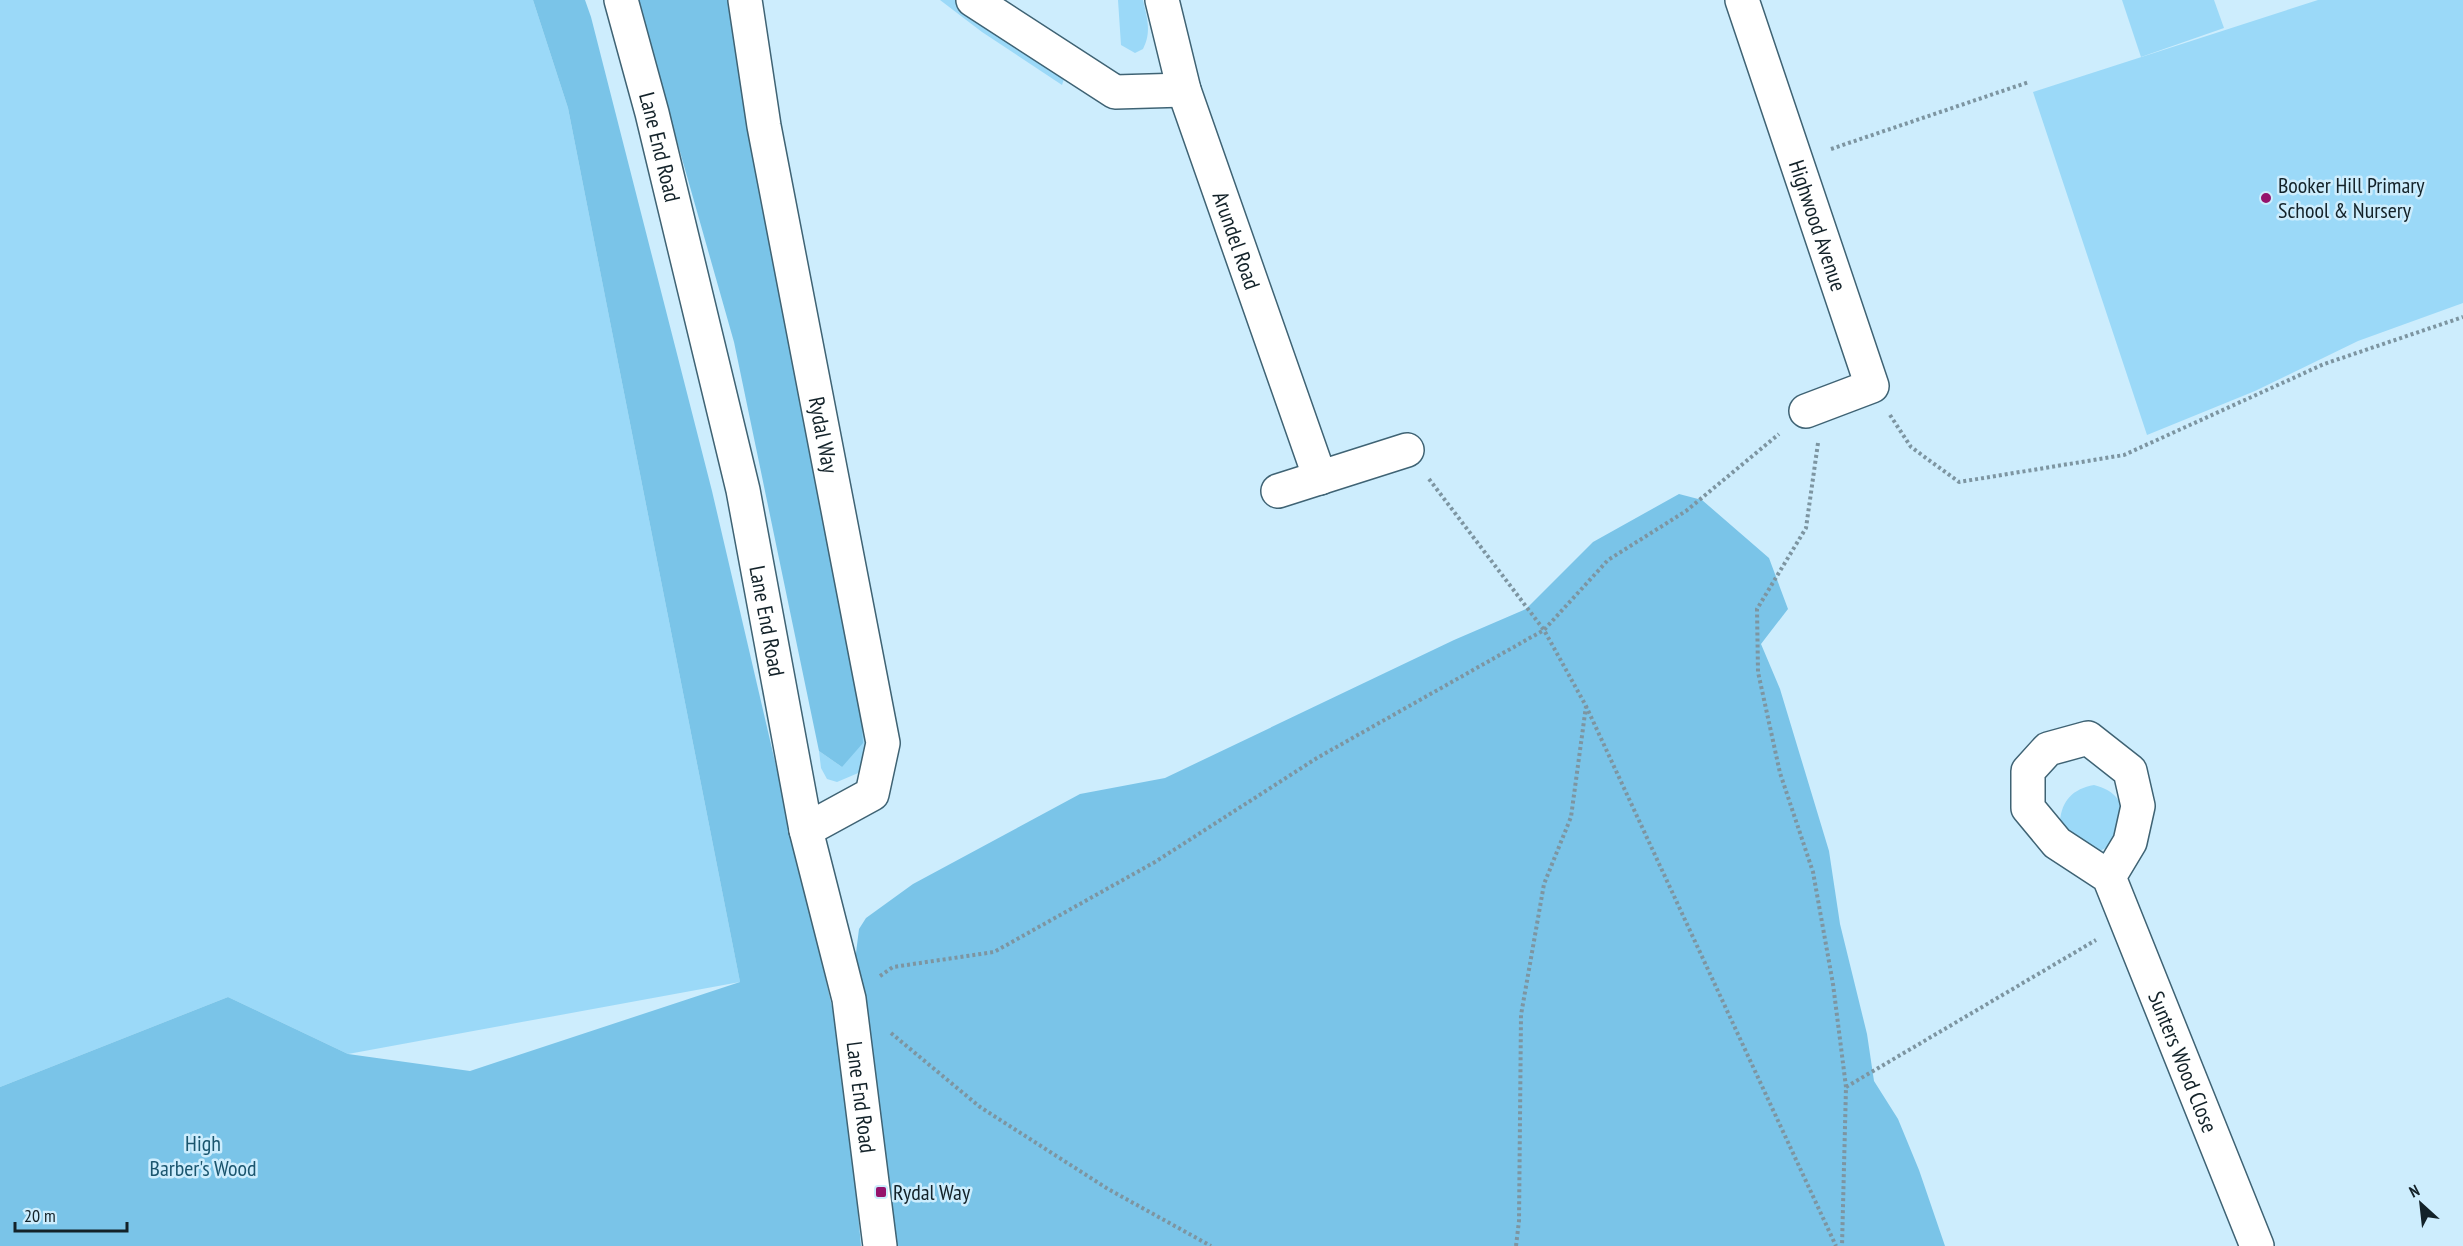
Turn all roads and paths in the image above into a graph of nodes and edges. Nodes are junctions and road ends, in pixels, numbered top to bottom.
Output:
1 (621, 0) edge
2 (745, 0) edge
3 (973, 0) edge
4 (1162, 0) edge
5 (1742, 0) edge
6 (2029, 82) dead end
7 (1184, 90) junction
8 (1796, 161) junction
9 (2463, 317) edge
10 (1872, 386) junction
11 (1806, 411) junction
12 (1407, 450) joint
13 (1320, 478) junction
14 (1278, 491) dead end
15 (1544, 630) junction
16 (1586, 706) junction
17 (806, 830) junction
18 (2109, 878) dead end
19 (2127, 922) junction
20 (849, 999) junction
21 (1846, 1087) junction
22 (880, 1246) edge
23 (1211, 1246) edge
24 (1516, 1246) edge
25 (1836, 1246) edge
26 (1842, 1246) edge
27 (2257, 1246) edge

1 - 17 street, Lane End Road
2 - 17 street, Rydal Way
3 - 7 street
4 - 7 street, Arundel Road
5 - 8 street, Highwood Avenue
6 - 8 path
7 - 13 street, Arundel Road
8 - 10 street, Highwood Avenue
9 - 10 path
10 - 11 street
11 - 15 path
11 - 21 path
12 - 13 street
12 - 15 path
13 - 14 street
15 - 16 path
15 - 20 path
16 - 24 path
16 - 25 path
17 - 20 street, Lane End Road
18 - 19 street, Sunters Wood Close
19 - 21 path
19 - 27 street, Sunters Wood Close
20 - 22 street, Lane End Road
20 - 23 path
21 - 26 path

